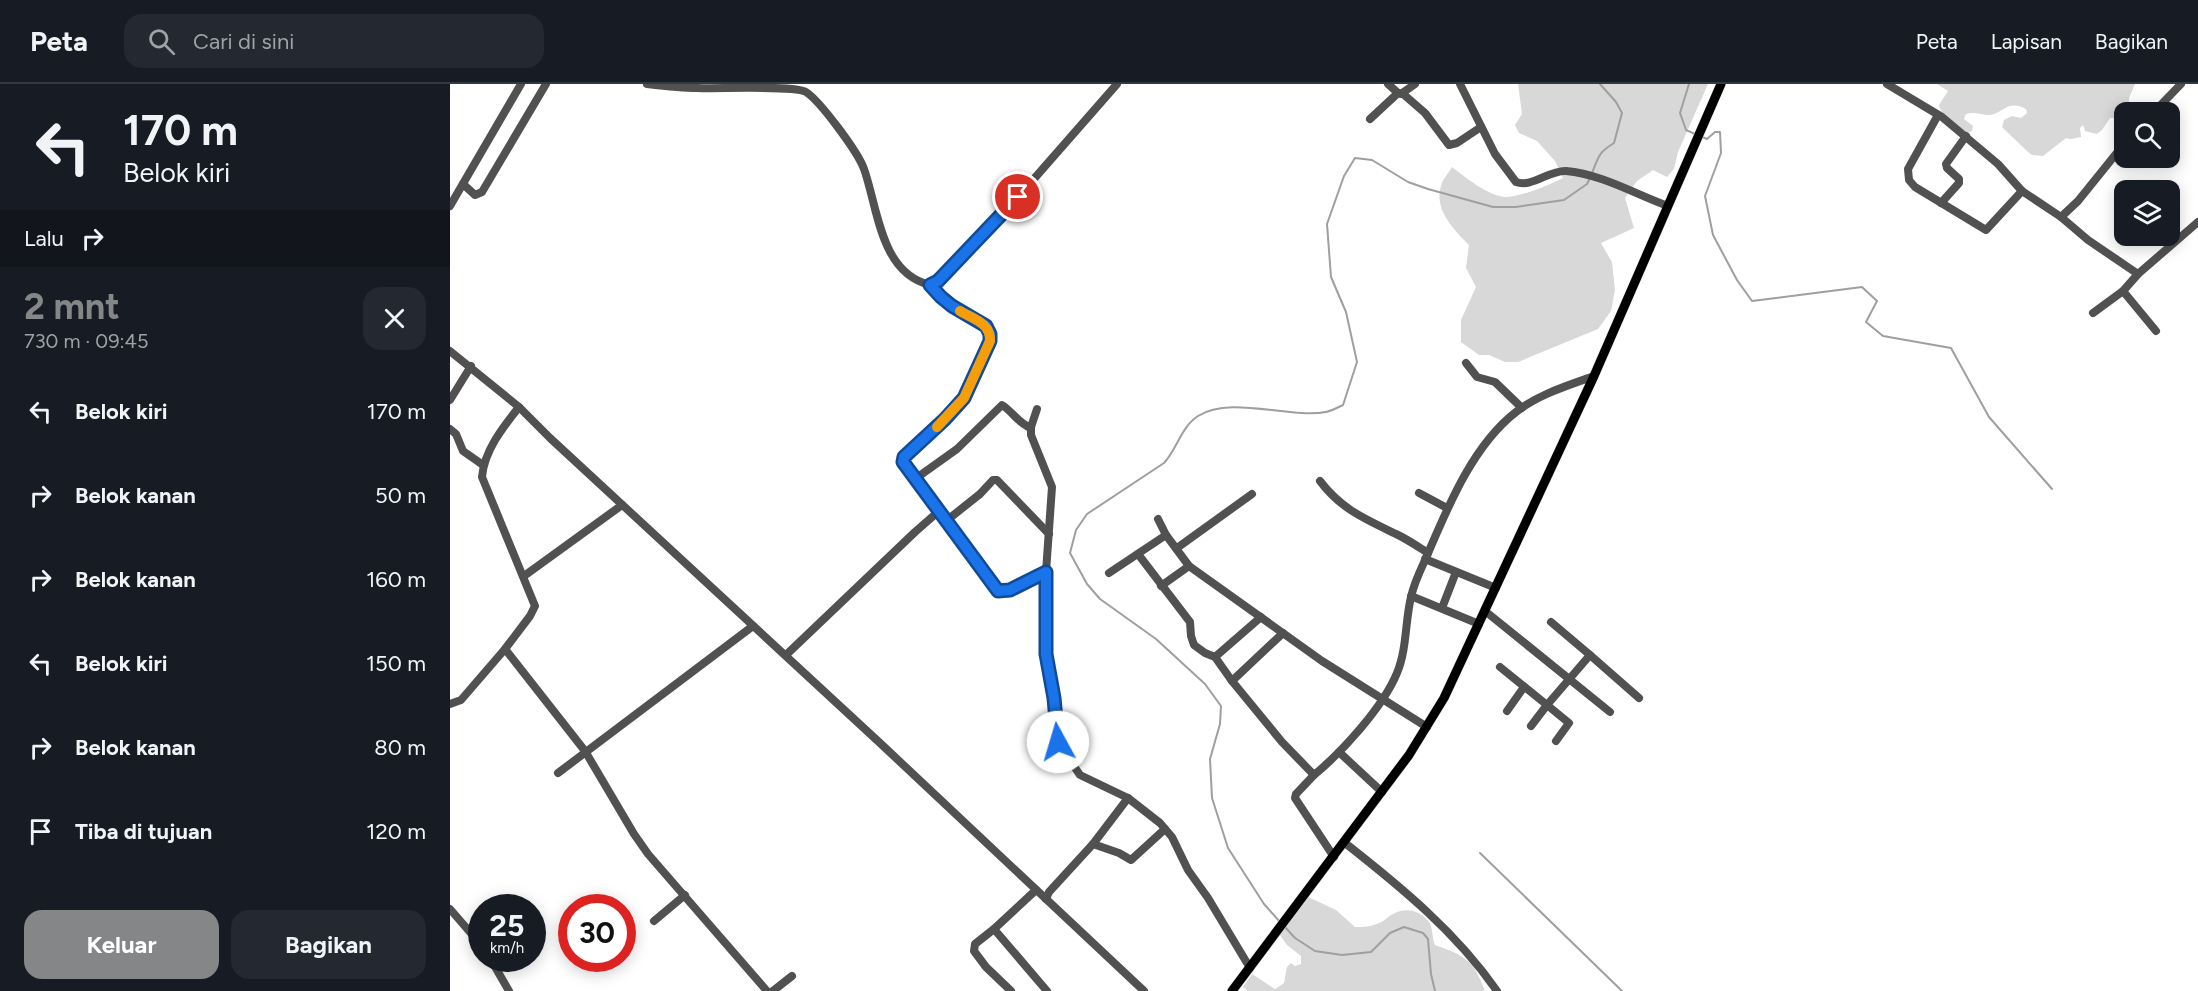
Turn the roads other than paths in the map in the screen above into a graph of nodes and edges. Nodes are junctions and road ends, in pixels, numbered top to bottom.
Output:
1 (521, 84) edge
2 (546, 84) edge
3 (647, 84) edge
4 (1117, 84) edge
5 (1388, 84) edge
6 (1415, 84) edge
7 (1460, 84) edge
8 (1721, 84) edge
9 (1887, 84) edge
10 (2181, 84) edge
11 (1400, 93) junction
12 (2164, 102) edge
13 (1938, 115) junction
14 (1370, 119) dead end
15 (1481, 127) junction
16 (1966, 136) junction
17 (2114, 156) edge
18 (463, 184) junction
19 (2022, 191) junction
20 (1941, 203) junction
21 (450, 206) edge
22 (1668, 207) junction
23 (2061, 217) junction
24 (2197, 225) edge
25 (2138, 274) junction
26 (930, 285) junction
27 (2123, 291) junction
28 (2093, 313) dead end
29 (2156, 331) dead end
30 (450, 351) edge
31 (1466, 363) dead end
32 (471, 366) junction
33 (1594, 376) junction
34 (450, 400) edge
35 (519, 406) junction
36 (1522, 408) junction
37 (1037, 409) dead end
38 (1031, 428) junction
39 (450, 429) edge
40 (483, 465) junction
41 (915, 479) junction
42 (1320, 481) dead end
43 (1252, 494) dead end
44 (1419, 494) dead end
45 (622, 505) junction
46 (1447, 508) junction
47 (939, 511) junction
48 (1158, 519) dead end
49 (946, 521) junction
50 (1049, 534) junction
51 (1166, 535) junction
52 (1177, 548) junction
53 (1138, 554) junction
54 (1427, 556) junction
55 (1189, 566) junction
56 (1046, 572) junction
57 (1456, 572) junction
58 (1109, 573) dead end
59 (524, 576) junction
60 (1161, 586) junction
61 (1496, 588) junction
62 (1411, 596) junction
63 (1442, 608) junction
64 (1485, 611) junction
65 (1261, 618) junction
66 (1551, 621) dead end
67 (1479, 624) junction
68 (753, 626) junction
69 (1283, 633) junction
70 (505, 649) junction
71 (1590, 655) junction
72 (786, 656) junction
73 (1215, 657) junction
74 (1500, 668) dead end
75 (1569, 678) junction
76 (1232, 681) junction
77 (1524, 687) junction
78 (1639, 698) dead end
79 (1382, 699) junction
80 (1547, 705) junction
81 (451, 707) edge
82 (1508, 711) dead end
83 (1610, 712) dead end
84 (1531, 726) dead end
85 (1427, 727) junction
86 (1556, 741) dead end
87 (585, 751) junction
88 (1339, 752) junction
89 (558, 773) dead end
90 (1314, 775) junction
91 (1382, 792) junction
92 (1128, 798) junction
93 (1165, 829) junction
94 (1345, 843) junction
95 (1093, 844) junction
96 (1334, 857) junction
97 (1036, 890) junction
98 (685, 895) junction
99 (1046, 899) junction
100 (450, 909) edge
101 (654, 921) dead end
102 (994, 929) junction
103 (468, 930) edge
104 (1250, 968) junction
105 (498, 972) edge
106 (792, 976) dead end
107 (509, 991) edge
108 (767, 991) edge
109 (773, 991) edge
110 (1011, 991) edge
111 (1047, 991) edge
112 (1144, 991) edge
113 (1232, 991) edge
114 (1497, 991) edge

1 - 18 street
2 - 18 street
3 - 26 street
4 - 26 street
5 - 11 street
6 - 11 street
7 - 15 street
8 - 22 main road
9 - 13 street
10 - 12 street
11 - 14 street
11 - 15 street
13 - 16 street
13 - 20 street
15 - 22 street
16 - 19 street
16 - 20 street
17 - 23 street
18 - 21 street
19 - 20 street
19 - 23 street
22 - 33 main road
23 - 25 street
24 - 25 street
25 - 27 street
26 - 41 street
27 - 28 street
27 - 29 street
30 - 32 street
31 - 36 street
32 - 34 street
32 - 35 street
33 - 36 street
33 - 61 main road
35 - 40 street
35 - 45 street
36 - 46 street
37 - 38 street
38 - 41 street
38 - 50 street
39 - 40 street
40 - 59 street
41 - 47 street
42 - 54 street
43 - 52 street
44 - 46 street
45 - 59 street
45 - 68 street
46 - 54 street
47 - 49 street
47 - 72 street
48 - 51 street
49 - 50 street
49 - 56 street
50 - 56 street
51 - 52 street
51 - 53 street
52 - 55 street
53 - 58 street
53 - 60 street
54 - 57 street
54 - 62 street
55 - 60 street
55 - 65 street
56 - 92 street
57 - 61 street
57 - 63 street
59 - 70 street
60 - 73 street
61 - 64 main road
62 - 63 street
62 - 79 street
63 - 67 street
64 - 67 main road
64 - 75 street
65 - 69 street
65 - 73 street
66 - 71 street
67 - 85 main road
68 - 72 street
68 - 87 street
69 - 76 street
69 - 79 street
70 - 81 street
70 - 87 street
71 - 75 street
71 - 78 street
72 - 97 street
73 - 76 street
74 - 77 street
75 - 80 street
75 - 83 street
76 - 90 street
77 - 80 street
77 - 82 street
79 - 85 street
79 - 88 street
80 - 84 street
80 - 86 street
85 - 91 main road
87 - 89 street
87 - 98 street
88 - 90 street
88 - 91 street
90 - 96 street
91 - 94 main road
92 - 93 street
92 - 95 street
93 - 95 street
93 - 104 street
94 - 96 main road
94 - 114 street
95 - 99 street
96 - 104 main road
97 - 99 street
97 - 102 street
98 - 101 street
98 - 108 street
99 - 112 street
100 - 103 street
102 - 110 street
102 - 111 street
104 - 113 main road
105 - 107 street
106 - 109 street

